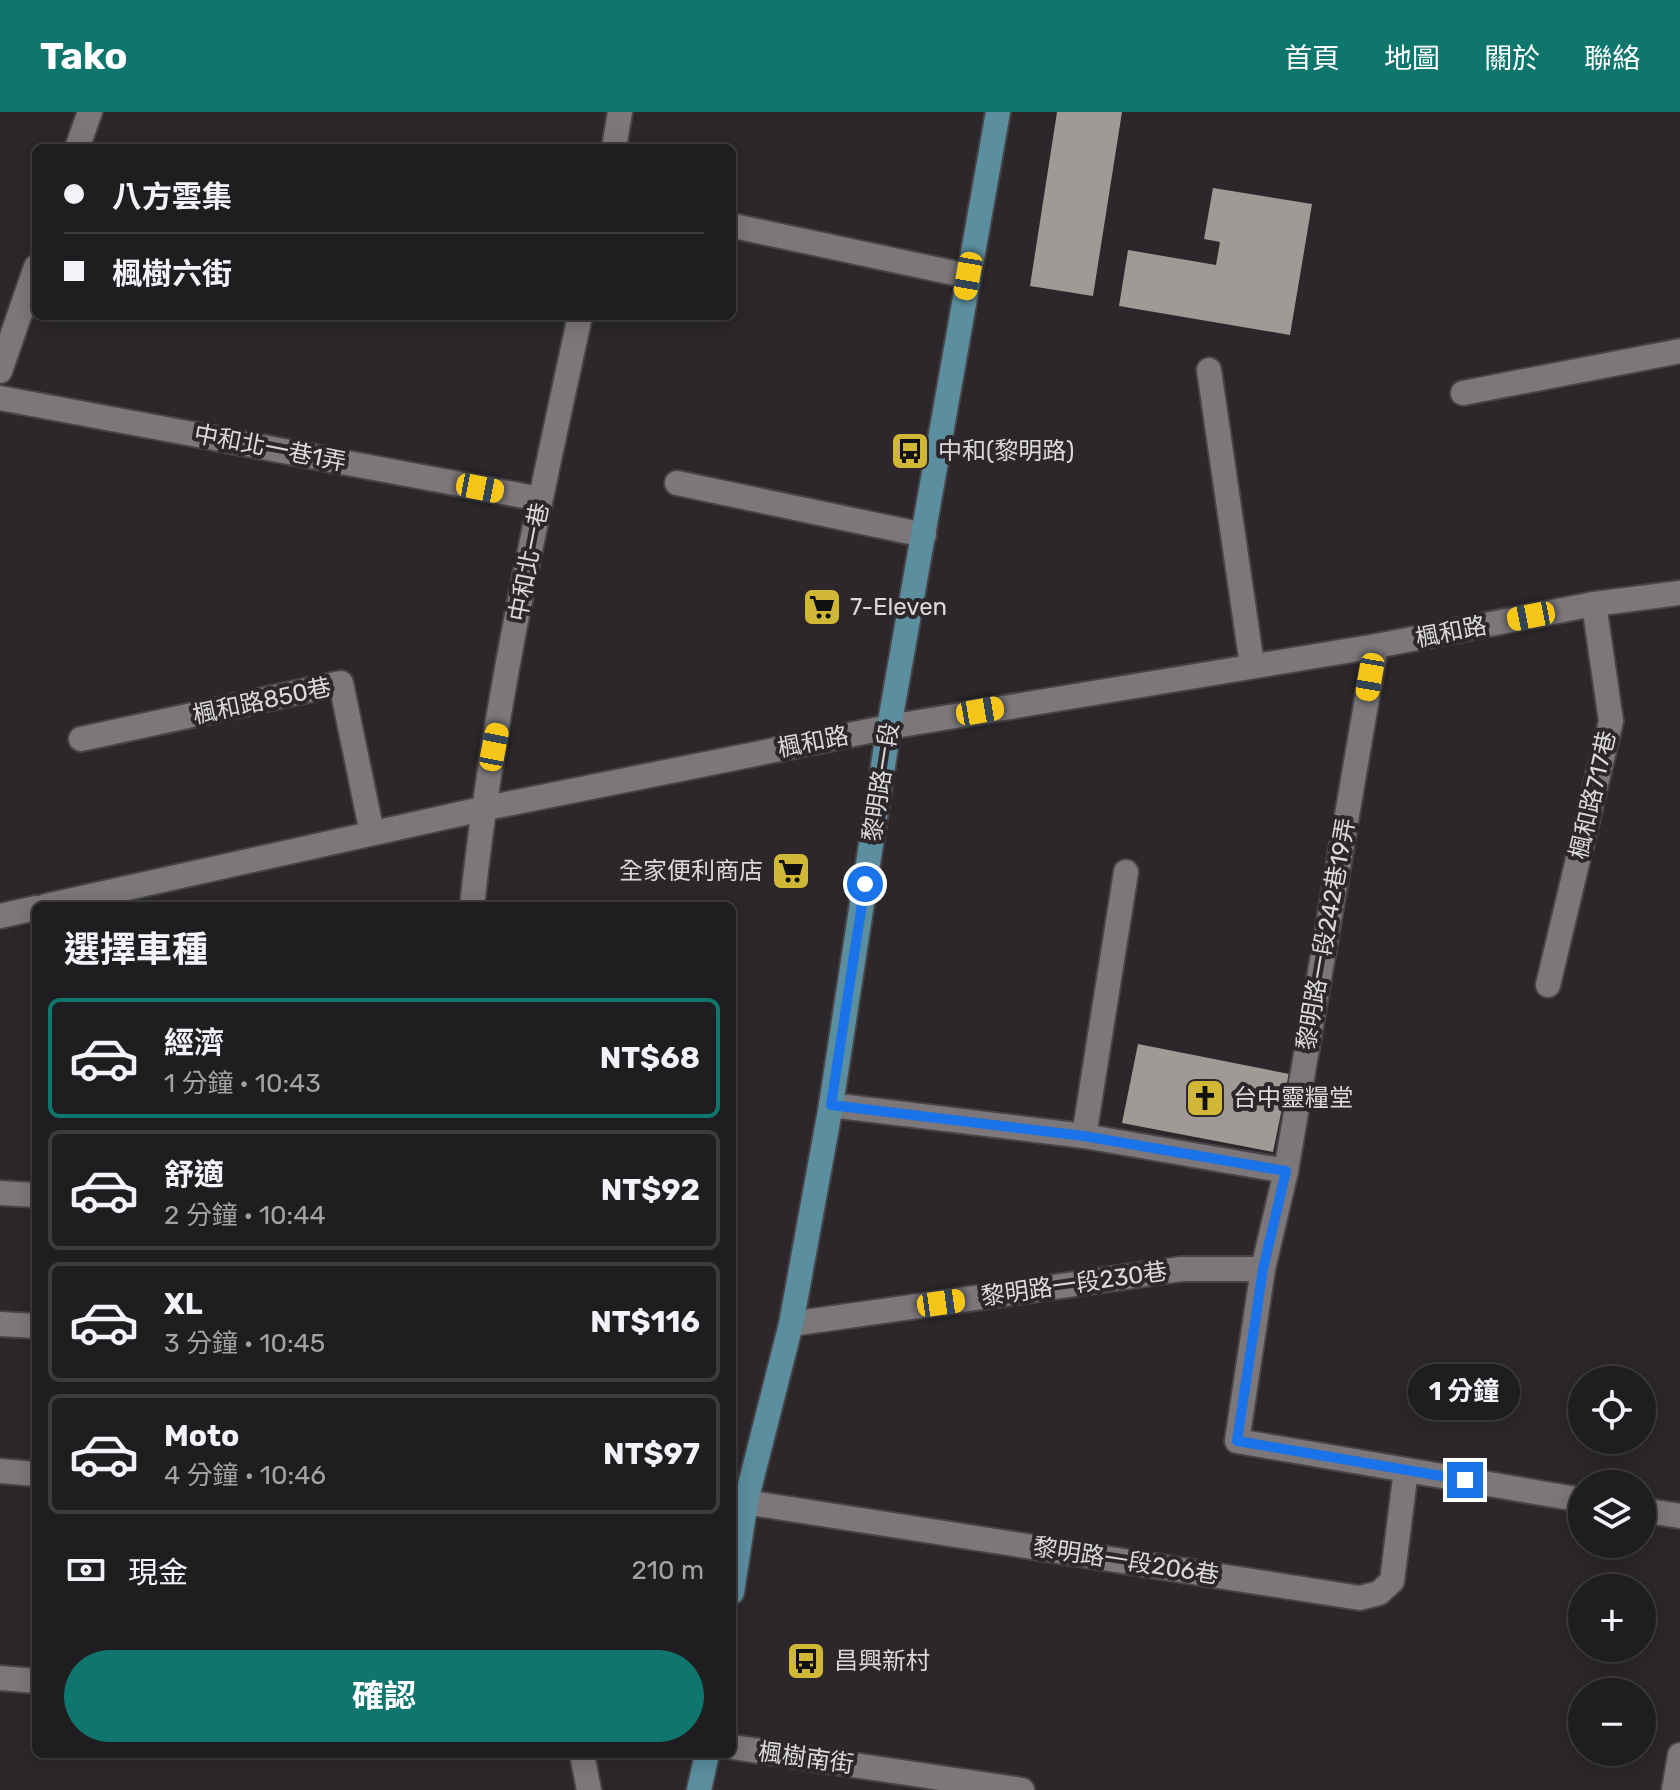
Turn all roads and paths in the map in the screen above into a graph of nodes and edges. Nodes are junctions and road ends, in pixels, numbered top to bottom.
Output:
1 (90, 112) edge
2 (620, 112) edge
3 (998, 112) edge
4 (78, 144) edge
5 (615, 144) edge
6 (736, 226) edge
7 (968, 276) junction
8 (32, 279) edge
9 (579, 320) edge
10 (1680, 351) edge
11 (1209, 370) dead end
12 (0, 371) edge
13 (1463, 393) dead end
14 (0, 398) edge
15 (677, 483) dead end
16 (540, 499) junction
17 (924, 535) junction
18 (1680, 593) edge
19 (1594, 604) junction
20 (1376, 646) junction
21 (1252, 665) junction
22 (889, 727) junction
23 (81, 739) dead end
24 (482, 809) junction
25 (372, 833) junction
26 (1126, 872) dead end
27 (64, 902) edge
28 (472, 902) edge
29 (32, 909) edge
30 (0, 916) edge
31 (1548, 985) dead end
32 (831, 1105) junction
33 (1084, 1136) junction
34 (1286, 1171) junction
35 (0, 1193) edge
36 (32, 1195) edge
37 (1263, 1269) junction
38 (0, 1324) edge
39 (791, 1324) junction
40 (32, 1326) edge
41 (1406, 1470) junction
42 (0, 1471) edge
43 (32, 1474) edge
44 (1568, 1498) edge
45 (739, 1500) edge
46 (1656, 1512) edge
47 (1680, 1516) edge
48 (736, 1539) edge
49 (0, 1678) edge
50 (32, 1681) edge
51 (736, 1748) edge
52 (1680, 1755) edge
53 (583, 1758) edge
54 (706, 1758) edge
55 (589, 1790) edge
56 (699, 1790) edge
57 (1022, 1790) edge
58 (1674, 1790) edge

1 - 4 street
2 - 5 street
3 - 7 main road, 黎明路一段
6 - 7 street
7 - 17 main road, 黎明路一段
8 - 12 street
9 - 16 street, 中和北一巷
10 - 13 street
11 - 21 street
14 - 16 street, 中和北一巷1弄
15 - 17 street
16 - 24 street, 中和北一巷
17 - 22 main road, 黎明路一段
18 - 19 street, 楓和路
19 - 20 street, 楓和路
19 - 31 street, 楓和路717巷
20 - 21 street, 楓和路
20 - 34 street, 黎明路一段242巷19弄
21 - 22 street, 楓和路
22 - 24 street, 楓和路
22 - 32 main road, 黎明路一段
23 - 25 street, 楓和路850巷
24 - 25 street, 楓和路
24 - 28 street, 中和北一巷
25 - 27 street, 楓和路
26 - 33 street
29 - 30 street
32 - 33 street
32 - 39 main road, 黎明路一段
33 - 34 street
34 - 37 street, 黎明路一段242巷19弄
35 - 36 street
37 - 39 street, 黎明路一段230巷
37 - 41 street, 黎明路一段242巷19弄
38 - 40 street
39 - 45 main road, 黎明路一段
41 - 44 street
41 - 45 street, 黎明路一段206巷
42 - 43 street
45 - 48 main road, 黎明路一段
46 - 47 street
49 - 50 street
51 - 57 street, 楓樹南街
52 - 58 street
53 - 55 street
54 - 56 main road

